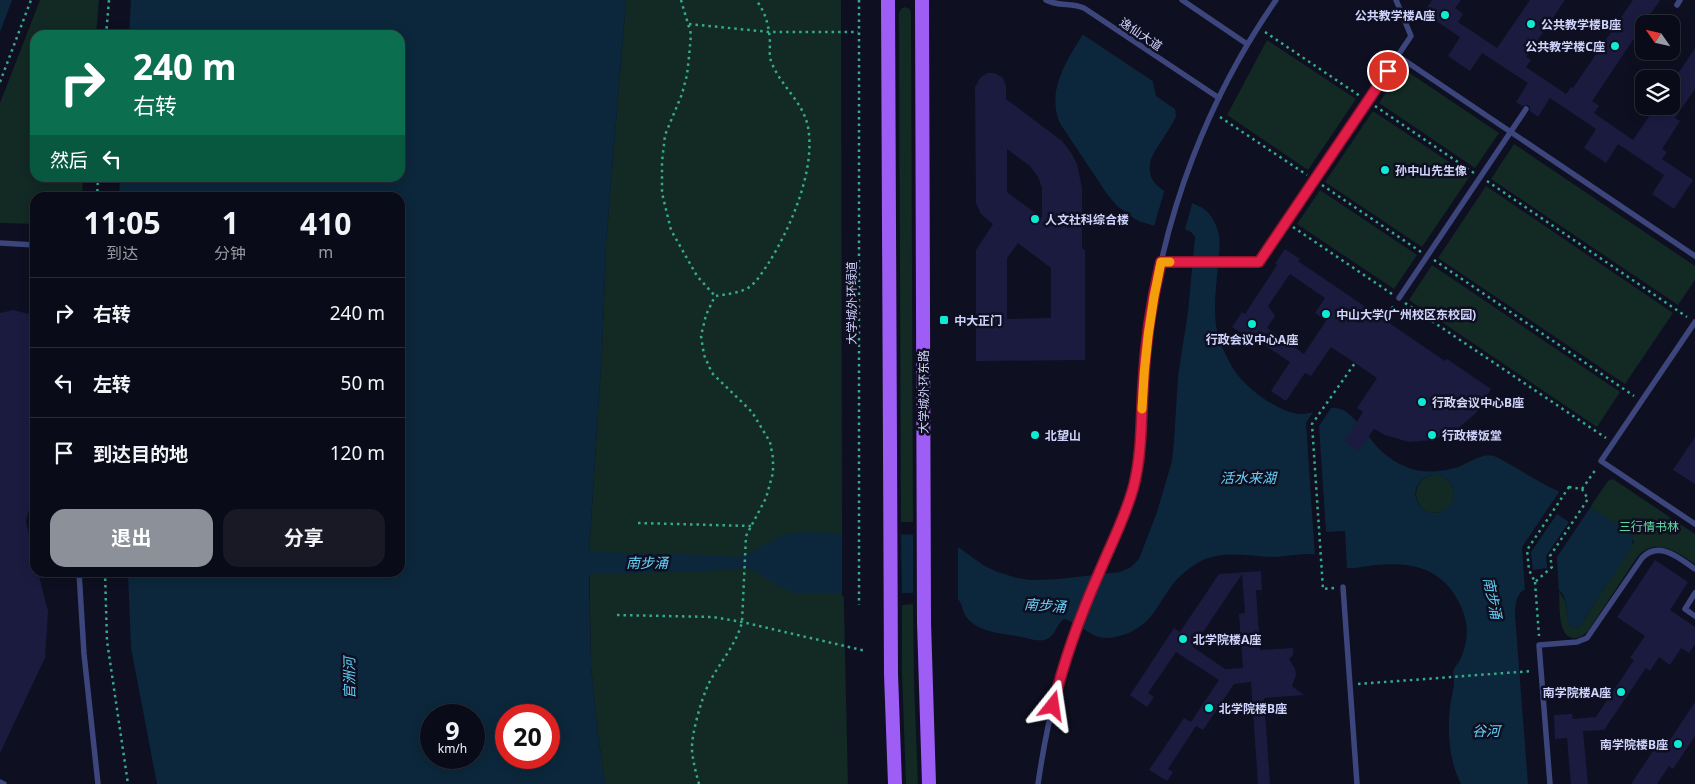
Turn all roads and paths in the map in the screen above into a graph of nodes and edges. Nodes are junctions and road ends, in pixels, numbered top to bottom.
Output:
1 (31, 0) edge
2 (108, 0) edge
3 (682, 0) edge
4 (756, 0) edge
5 (859, 0) edge
6 (888, 0) edge
7 (922, 0) edge
8 (1046, 0) edge
9 (1182, 0) edge
10 (1276, 0) edge
11 (1396, 0) edge
12 (1077, 2) edge
13 (689, 24) junction
14 (106, 30) edge
15 (769, 32) junction
16 (858, 32) dead end
17 (1247, 44) junction
18 (1398, 56) junction
19 (0, 82) edge
20 (1219, 98) junction
21 (1526, 109) dead end
22 (1511, 132) junction
23 (1286, 222) junction
24 (0, 243) edge
25 (30, 244) edge
26 (1695, 256) edge
27 (1161, 262) junction
28 (715, 296) junction
29 (1399, 298) junction
30 (1384, 319) dead end
31 (1695, 322) edge
32 (1354, 363) dead end
33 (1613, 443) junction
34 (1593, 474) dead end
35 (1582, 489) junction
36 (638, 523) dead end
37 (1695, 524) edge
38 (751, 526) junction
39 (1695, 569) edge
40 (80, 577) edge
41 (105, 577) edge
42 (1534, 582) junction
43 (1343, 587) joint
44 (1695, 594) edge
45 (860, 605) dead end
46 (617, 615) dead end
47 (1695, 616) edge
48 (742, 622) junction
49 (1539, 645) junction
50 (866, 650) dead end
51 (1541, 670) junction
52 (1350, 684) junction
53 (0, 782) edge
54 (4, 784) edge
55 (98, 784) edge
56 (128, 784) edge
57 (699, 784) edge
58 (895, 784) edge
59 (929, 784) edge
60 (1038, 784) edge
61 (1357, 784) edge
62 (1550, 784) edge

1 - 19 path
2 - 14 path
3 - 13 path
4 - 15 path
5 - 45 path, 大学城外环绿道
6 - 58 main road
7 - 59 main road, 大学城外环东路
8 - 12 lane, 逸仙大道
9 - 17 lane
10 - 17 lane
11 - 18 lane
12 - 20 lane, 逸仙大道
13 - 15 path
13 - 28 path
15 - 16 path
15 - 28 path
17 - 20 lane
18 - 22 lane
18 - 23 lane
20 - 27 lane
21 - 22 lane
22 - 26 lane
22 - 29 lane
23 - 27 lane
23 - 29 path
24 - 25 lane
27 - 60 lane
28 - 38 path
29 - 30 path
29 - 33 path
31 - 33 lane
32 - 43 path
33 - 37 lane
34 - 35 path
35 - 42 path
35 - 42 path
36 - 38 path
38 - 48 path
39 - 49 lane
40 - 55 lane
41 - 56 path
42 - 49 path
43 - 52 lane
44 - 47 lane
46 - 48 path
48 - 50 path
48 - 57 path
49 - 51 lane
51 - 52 path
51 - 62 lane
52 - 61 lane
53 - 54 lane

